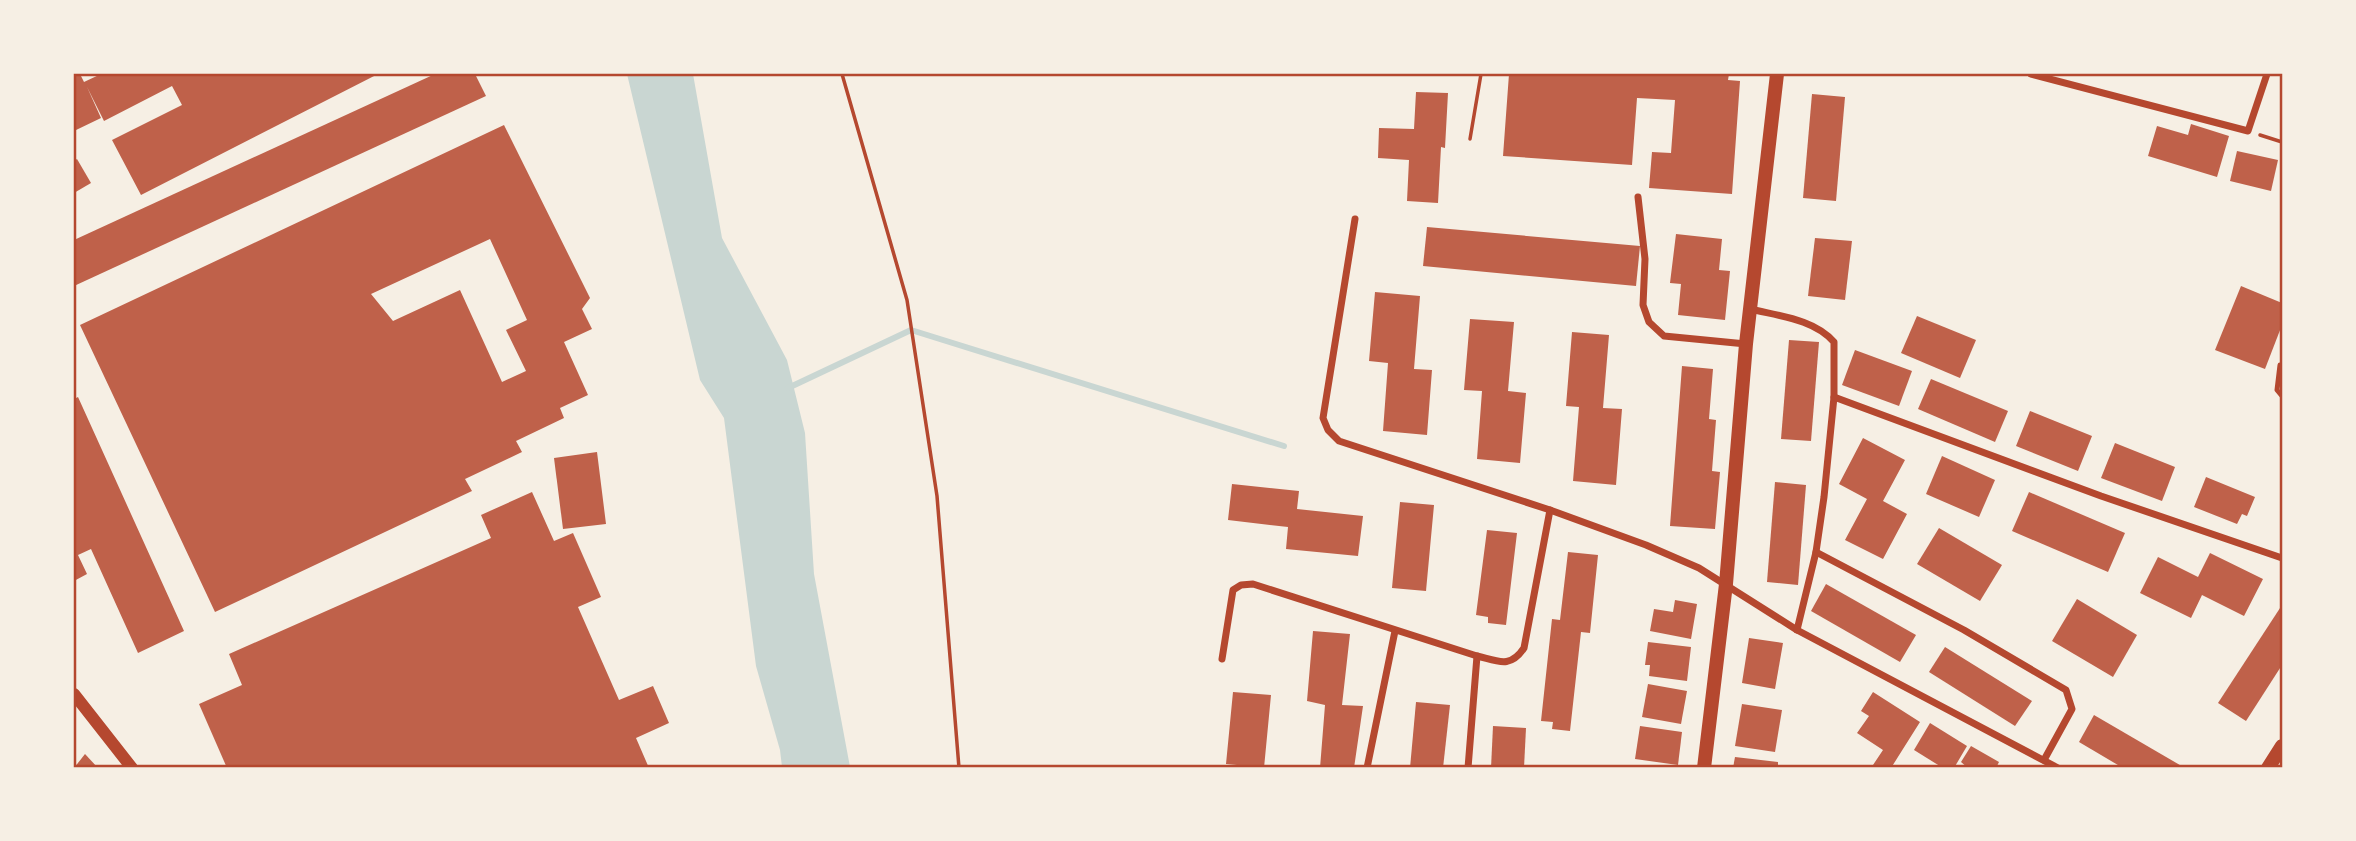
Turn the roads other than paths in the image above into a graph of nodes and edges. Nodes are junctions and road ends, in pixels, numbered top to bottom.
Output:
1 (1777, 74) edge
2 (2031, 74) edge
3 (2267, 74) edge
4 (1638, 197) dead end
5 (1355, 219) dead end
6 (1750, 309) junction
7 (1746, 344) junction
8 (2280, 365) dead end
9 (2283, 396) edge
10 (1834, 397) junction
11 (1550, 510) junction
12 (1816, 552) junction
13 (2283, 558) edge
14 (1726, 584) junction
15 (1797, 630) junction
16 (1395, 631) junction
17 (1477, 656) junction
18 (1222, 659) dead end
19 (74, 694) edge
20 (2283, 746) edge
21 (2043, 760) junction
22 (132, 768) edge
23 (1367, 768) edge
24 (1468, 768) edge
25 (1704, 768) edge
26 (2058, 768) edge
27 (2269, 768) edge

1 - 6 main road
2 - 3 street
4 - 7 street
5 - 11 street
6 - 7 main road
6 - 10 street
7 - 14 main road
8 - 9 lane
10 - 12 street
10 - 13 street
11 - 14 street
11 - 17 street
12 - 15 street
12 - 21 street
14 - 15 street
14 - 25 main road
15 - 21 street
16 - 17 street
16 - 18 street
16 - 23 street
17 - 24 street
19 - 22 street
20 - 27 main road
21 - 26 street

